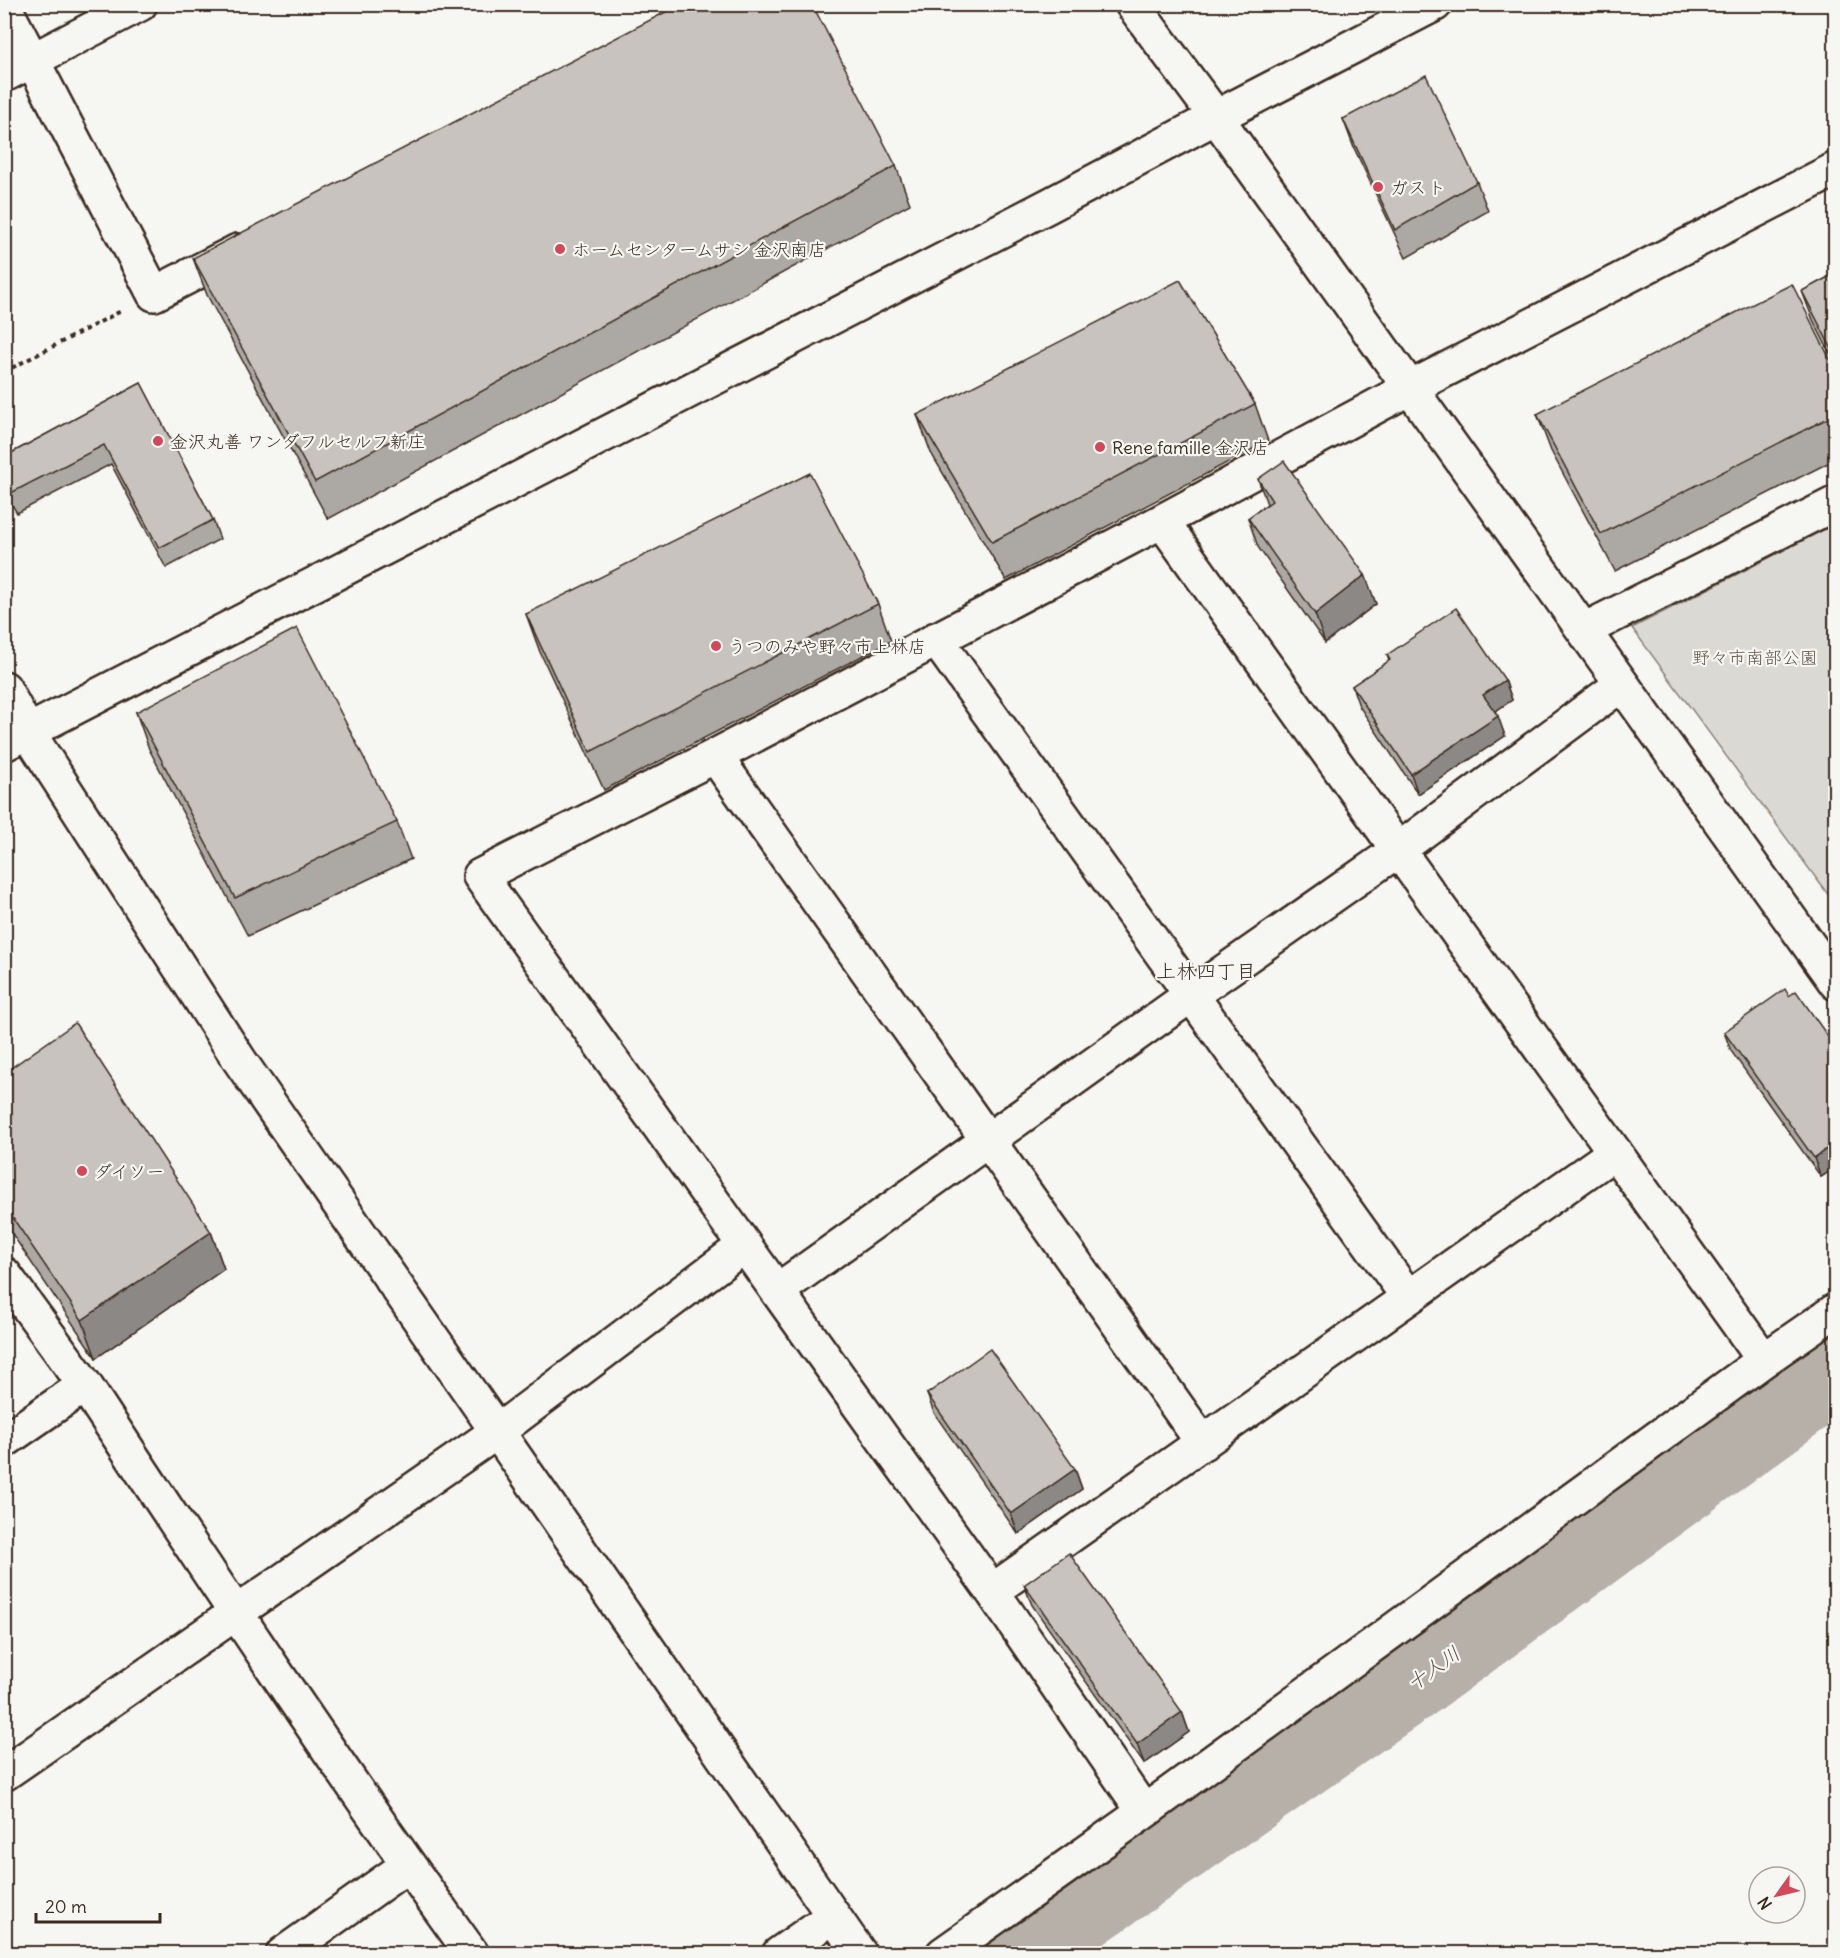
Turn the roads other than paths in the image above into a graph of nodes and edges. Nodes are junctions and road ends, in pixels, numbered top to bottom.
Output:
1 (140, 4) edge
2 (1132, 4) edge
3 (1435, 4) edge
4 (4, 6) edge
5 (19, 68) edge
6 (1216, 117) junction
7 (1836, 169) edge
8 (259, 240) edge
9 (1410, 388) junction
10 (1836, 502) edge
11 (1162, 521) junction
12 (1584, 630) junction
13 (936, 639) junction
14 (1622, 684) junction
15 (4, 688) edge
16 (16, 738) edge
17 (715, 756) junction
18 (1398, 850) junction
19 (1836, 983) edge
20 (1191, 995) junction
21 (988, 1139) junction
22 (1615, 1152) junction
23 (744, 1246) junction
24 (4, 1274) edge
25 (777, 1291) junction
26 (1408, 1298) junction
27 (1836, 1310) edge
28 (1764, 1360) junction
29 (85, 1385) junction
30 (498, 1431) junction
31 (4, 1441) edge
32 (1203, 1443) junction
33 (992, 1591) junction
34 (235, 1613) junction
35 (4, 1774) edge
36 (1144, 1812) junction
37 (408, 1865) junction
38 (833, 1916) junction
39 (283, 1953) edge
40 (472, 1953) edge
41 (779, 1953) edge
42 (860, 1953) edge
43 (943, 1953) edge

1 - 5 street
2 - 6 street
3 - 6 street
4 - 5 street
5 - 8 street
6 - 9 street
6 - 16 street
7 - 9 street
9 - 11 street
9 - 12 street
10 - 12 street
11 - 13 street
11 - 18 street
12 - 14 street
13 - 17 street
13 - 20 street
14 - 18 street
14 - 19 street
15 - 16 street
16 - 30 street
17 - 21 street
17 - 23 street
18 - 20 street
18 - 22 street
20 - 21 street
20 - 26 street
21 - 25 street
21 - 32 street
22 - 26 street
22 - 28 street
23 - 25 street
23 - 30 street
24 - 29 street
25 - 33 street
26 - 32 street
27 - 28 street
28 - 36 street
29 - 31 street
29 - 34 street
30 - 34 street
30 - 38 street
32 - 33 street
33 - 36 street
34 - 35 street
34 - 37 street
36 - 43 street
37 - 39 street
37 - 40 street
38 - 41 street
38 - 42 street

